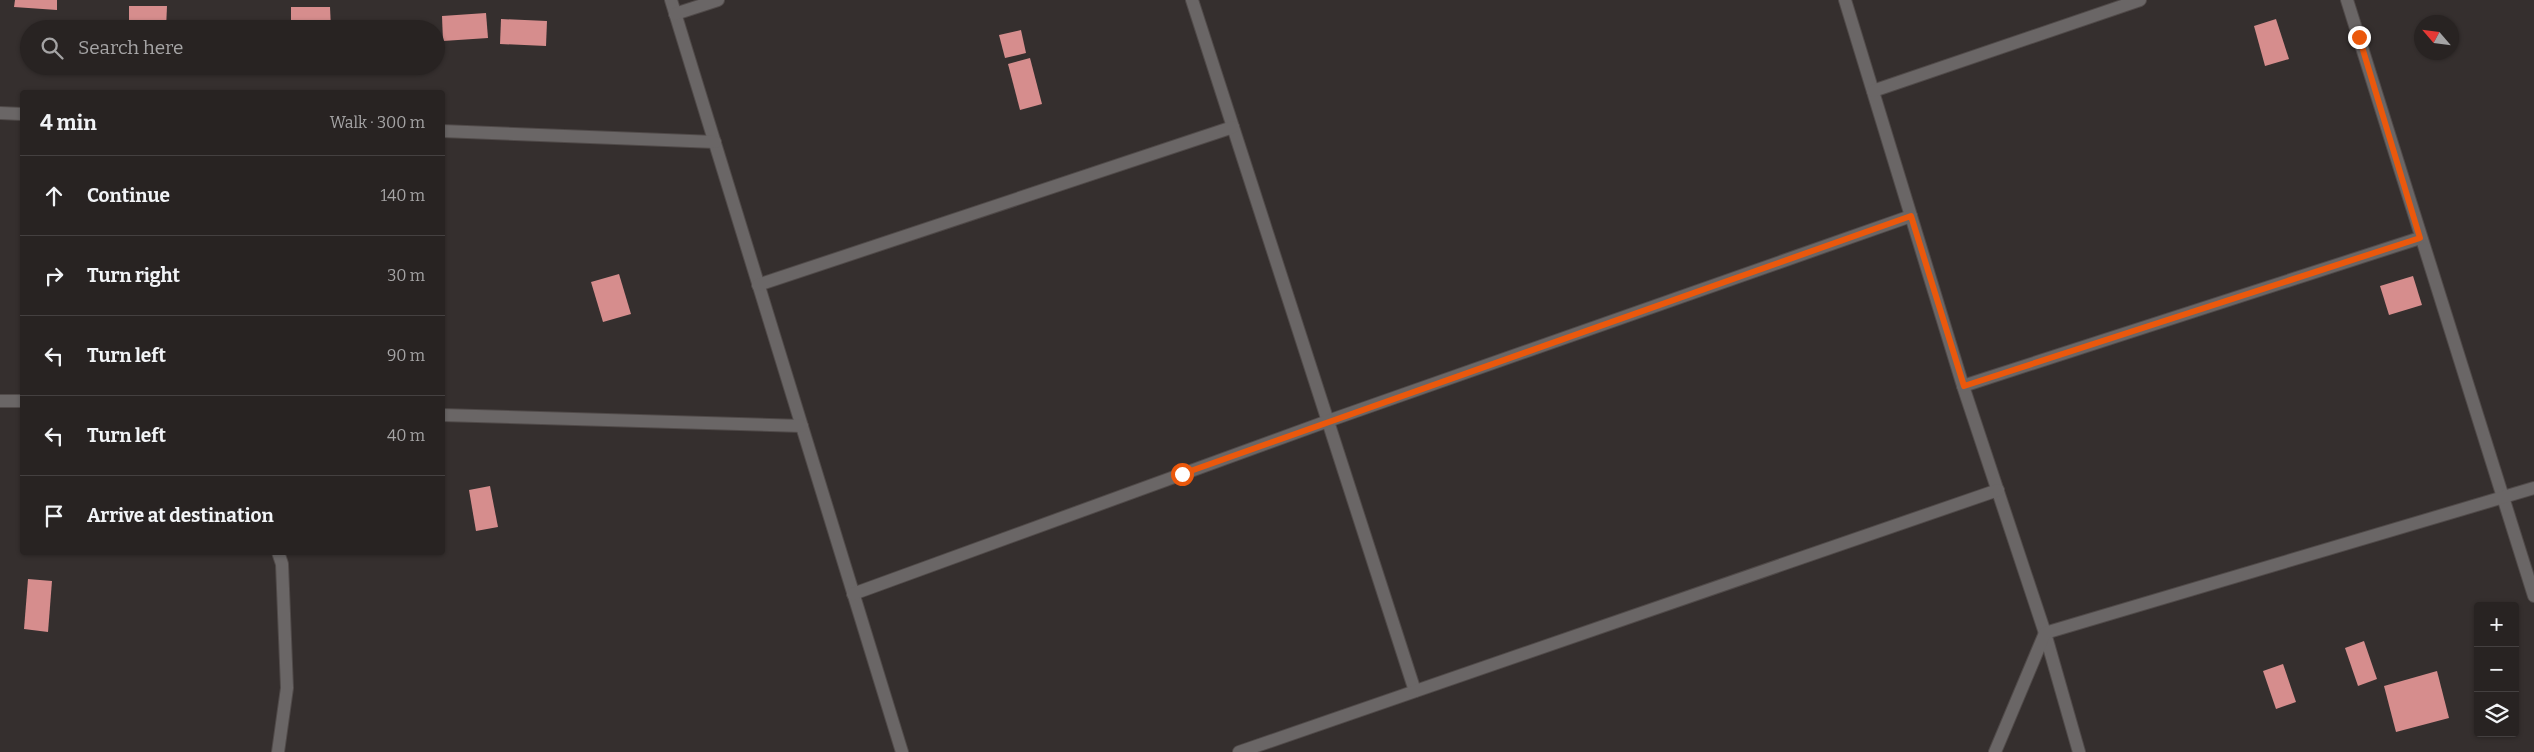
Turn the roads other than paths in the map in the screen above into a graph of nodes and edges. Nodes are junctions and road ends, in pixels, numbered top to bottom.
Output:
1 (671, 0) edge
2 (718, 0) edge
3 (1192, 0) edge
4 (1845, 0) edge
5 (2140, 0) edge
6 (2348, 0) edge
7 (675, 14) junction
8 (1873, 91) junction
9 (0, 112) edge
10 (20, 114) edge
11 (1233, 127) junction
12 (445, 131) edge
13 (714, 142) junction
14 (1911, 216) junction
15 (2420, 238) junction
16 (758, 285) junction
17 (1964, 386) junction
18 (0, 401) edge
19 (20, 401) edge
20 (445, 415) edge
21 (1328, 421) junction
22 (802, 426) junction
23 (2534, 488) edge
24 (1998, 490) junction
25 (2503, 497) junction
26 (279, 555) edge
27 (853, 594) junction
28 (2534, 596) edge
29 (2045, 633) junction
30 (1415, 691) junction
31 (278, 752) edge
32 (902, 752) edge
33 (1239, 752) edge
34 (1995, 752) edge
35 (2079, 752) edge

1 - 7 street
2 - 7 street
3 - 11 street
4 - 8 street
5 - 8 street
6 - 15 street
7 - 13 street
8 - 14 street
9 - 10 street
11 - 16 street
11 - 21 street
12 - 13 street
13 - 16 street
14 - 17 street
14 - 21 street
15 - 17 street
15 - 25 street
16 - 22 street
17 - 24 street
18 - 19 street
20 - 22 street
21 - 27 street
21 - 30 street
22 - 27 street
23 - 25 street
24 - 29 street
24 - 30 street
25 - 28 street
25 - 29 street
26 - 31 street
27 - 32 street
29 - 34 street
29 - 35 street
30 - 33 street

